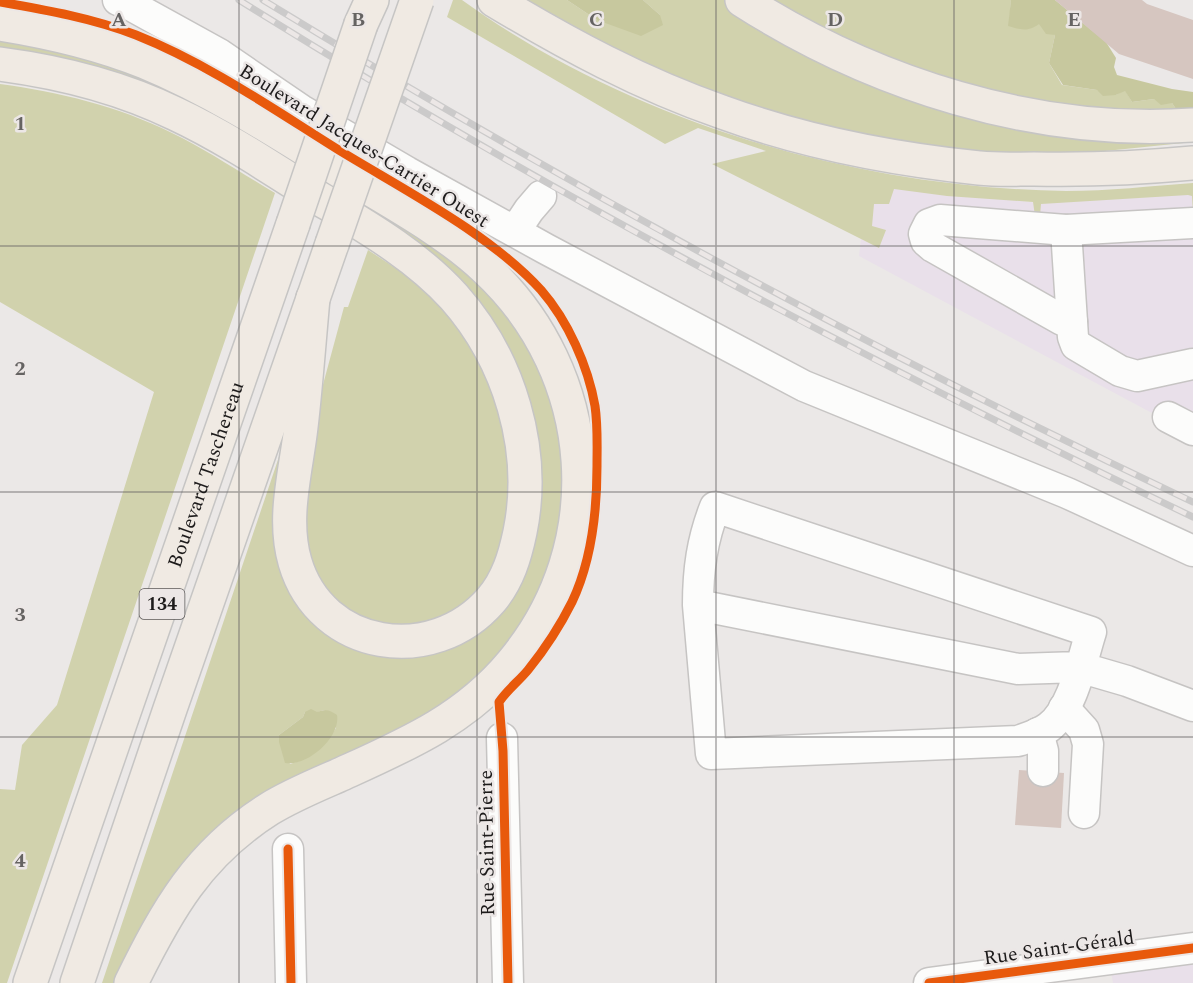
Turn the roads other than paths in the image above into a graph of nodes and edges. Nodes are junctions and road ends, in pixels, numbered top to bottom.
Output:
1 (118, 0) edge
2 (417, 0) edge
3 (494, 0) edge
4 (742, 0) edge
5 (366, 8) edge
6 (0, 24) edge
7 (0, 64) edge
8 (1193, 125) edge
9 (1193, 163) edge
10 (541, 196) dead end
11 (1193, 223) edge
12 (1066, 230) junction
13 (515, 231) junction
14 (313, 298) junction
15 (1072, 322) junction
16 (1193, 364) edge
17 (1193, 551) edge
18 (698, 605) junction
19 (1079, 668) junction
20 (1193, 706) edge
21 (1064, 708) junction
22 (1038, 734) junction
23 (502, 738) dead end
24 (1043, 771) dead end
25 (1084, 813) dead end
26 (288, 849) dead end
27 (1193, 948) edge
28 (30, 983) edge
29 (77, 983) edge
30 (130, 983) edge
31 (291, 983) edge
32 (508, 983) edge
33 (929, 983) edge

1 - 13 street
2 - 14 highway, 134, bridge
3 - 9 highway
4 - 8 highway
5 - 28 highway, Boulevard Taschereau / 134, bridge
6 - 30 highway
7 - 14 highway
10 - 13 street
11 - 12 street
12 - 15 street
12 - 15 street
13 - 17 street
14 - 29 highway, 134
15 - 16 street
18 - 19 street
18 - 19 street
18 - 22 street
19 - 20 street
19 - 21 street
21 - 22 street
21 - 25 street
22 - 24 street
23 - 32 street, Rue Saint-Pierre
26 - 31 street
27 - 33 street, Rue Saint-Gérald

